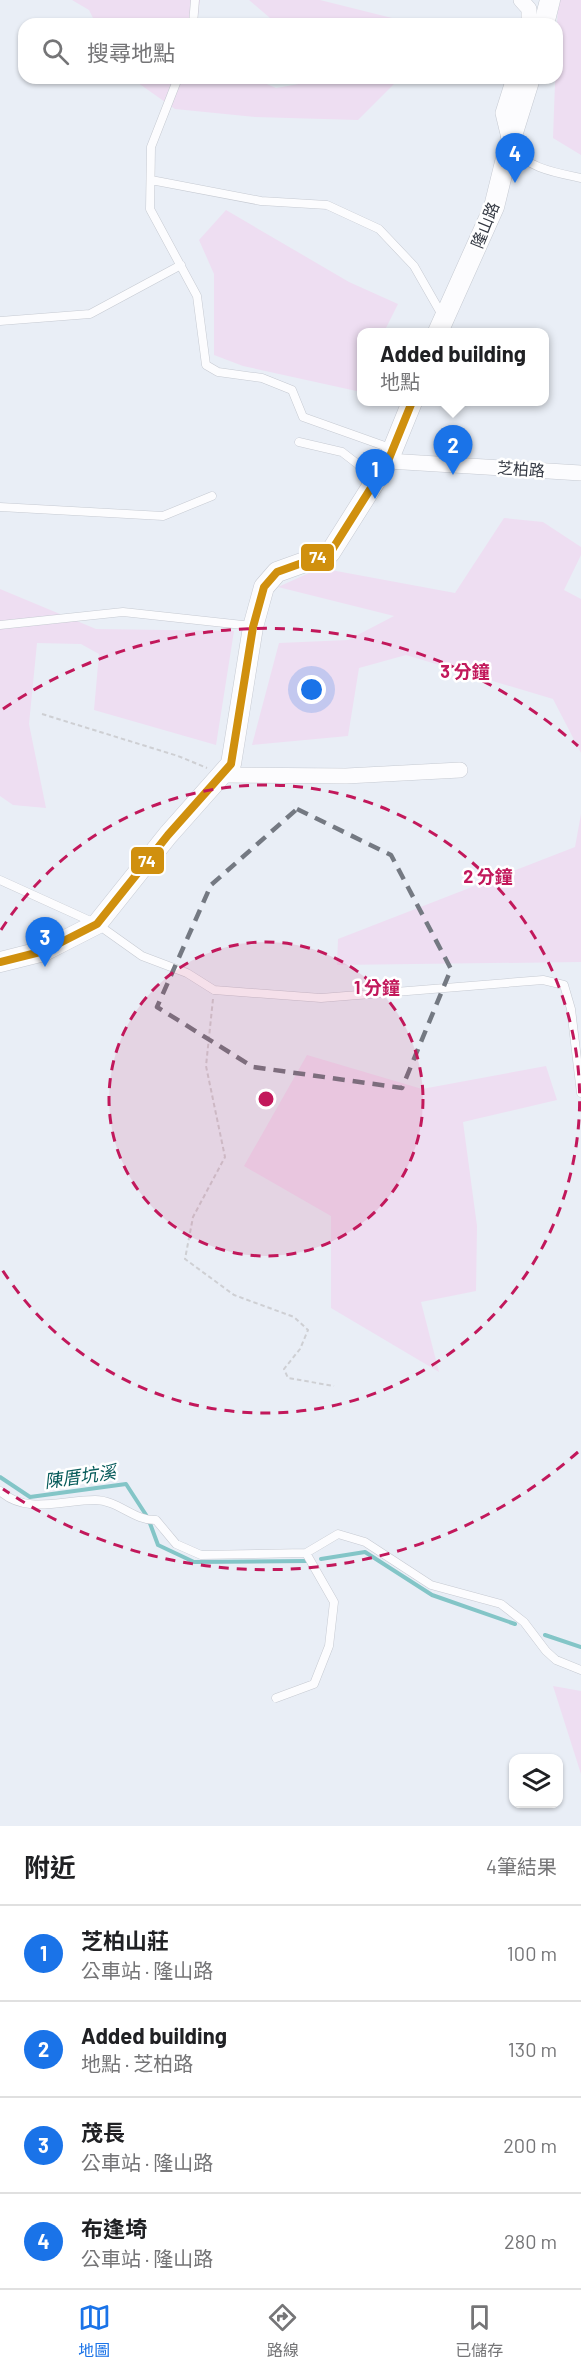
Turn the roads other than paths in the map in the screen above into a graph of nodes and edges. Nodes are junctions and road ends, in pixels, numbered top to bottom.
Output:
1 (195, 0) edge
2 (521, 0) edge
3 (550, 0) edge
4 (194, 18) edge
5 (529, 18) edge
6 (546, 18) edge
7 (176, 84) edge
8 (512, 84) edge
9 (528, 84) edge
10 (510, 142) junction
11 (581, 178) edge
12 (150, 180) junction
13 (182, 265) junction
14 (0, 321) edge
15 (441, 325) edge
16 (410, 406) edge
17 (299, 442) dead end
18 (391, 455) junction
19 (581, 474) edge
20 (377, 479) junction
21 (213, 496) dead end
22 (0, 507) edge
23 (0, 625) edge
24 (253, 627) junction
25 (460, 770) dead end
26 (222, 775) junction
27 (0, 880) edge
28 (97, 924) junction
29 (0, 962) edge
30 (581, 1093) edge
31 (0, 1491) edge
32 (306, 1553) junction
33 (581, 1670) edge
34 (276, 1698) dead end

1 - 4 lane
2 - 5 street
3 - 6 street
7 - 12 lane
8 - 10 street
9 - 10 street, 隆山路
10 - 11 lane
10 - 15 street, 隆山路
12 - 13 lane
12 - 15 lane
13 - 14 lane
13 - 18 lane
16 - 18 street
17 - 20 lane
18 - 19 street, 芝柏路
18 - 20 street
20 - 24 street
21 - 22 lane
23 - 24 lane
24 - 26 street
25 - 26 street
26 - 28 street
27 - 28 lane
28 - 29 street
28 - 30 lane
31 - 32 lane
32 - 33 lane
32 - 34 lane

